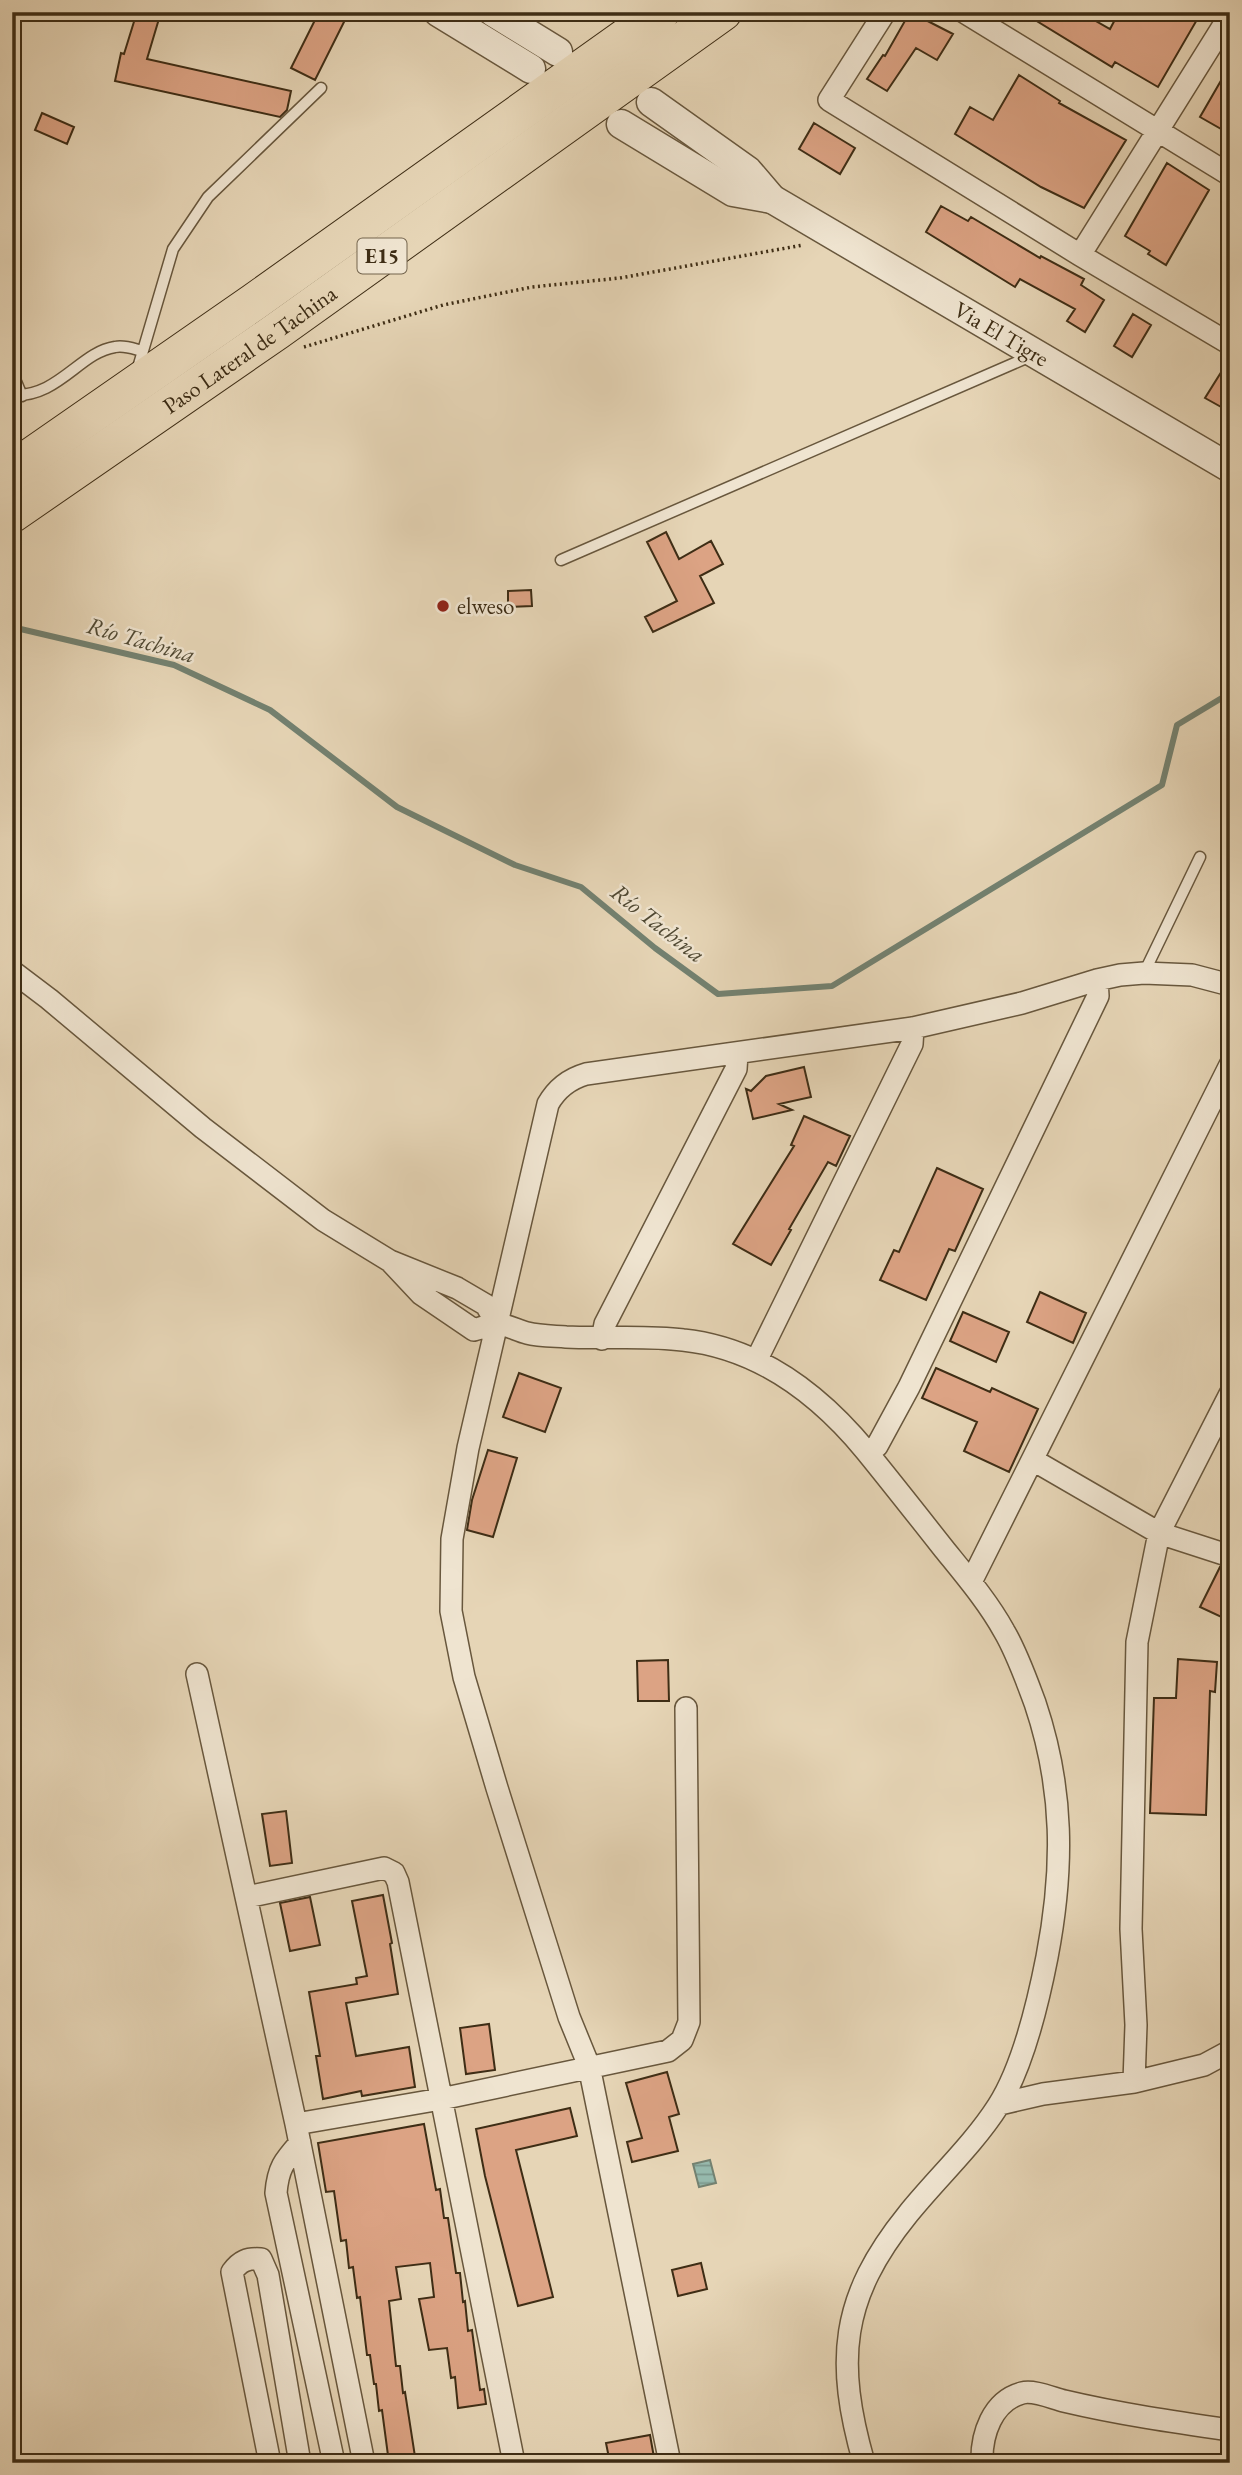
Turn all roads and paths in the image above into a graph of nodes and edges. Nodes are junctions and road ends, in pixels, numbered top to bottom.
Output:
1 (438, 12) edge
2 (493, 12) edge
3 (661, 12) edge
4 (723, 12) edge
5 (885, 12) edge
6 (964, 12) edge
7 (1230, 15) edge
8 (558, 52) dead end
9 (531, 69) dead end
10 (321, 88) dead end
11 (651, 102) dead end
12 (621, 124) dead end
13 (1158, 131) junction
14 (1230, 175) edge
15 (772, 199) junction
16 (840, 239) junction
17 (1080, 255) junction
18 (1230, 344) edge
19 (299, 349) dead end
20 (142, 351) junction
21 (1036, 353) junction
22 (12, 372) edge
23 (132, 387) junction
24 (17, 395) edge
25 (102, 430) junction
26 (1230, 468) edge
27 (12, 470) edge
28 (25, 505) edge
29 (562, 560) dead end
30 (1200, 857) dead end
31 (12, 971) edge
32 (1144, 973) junction
33 (1097, 980) junction
34 (1230, 985) edge
35 (913, 1028) junction
36 (737, 1054) junction
37 (1230, 1065) edge
38 (497, 1324) junction
39 (602, 1339) junction
40 (757, 1359) junction
41 (1230, 1394) edge
42 (868, 1453) junction
43 (1033, 1460) junction
44 (1158, 1533) junction
45 (1230, 1556) edge
46 (971, 1582) junction
47 (197, 1674) dead end
48 (686, 1708) dead end
49 (247, 1897) junction
50 (1230, 2051) edge
51 (589, 2066) junction
52 (1134, 2082) junction
53 (441, 2098) junction
54 (1000, 2104) junction
55 (298, 2134) junction
56 (1230, 2430) edge
57 (271, 2463) edge
58 (300, 2463) edge
59 (334, 2463) edge
60 (364, 2463) edge
61 (514, 2463) edge
62 (670, 2463) edge
63 (864, 2463) edge
64 (982, 2463) edge

1 - 9 street
2 - 8 street
3 - 23 highway, Paso Lateral de Tachina / E15
4 - 25 highway, Paso Lateral de Tachina / E15
5 - 17 street
6 - 13 street
7 - 13 street
10 - 20 lane
11 - 15 street, Via El Tigre
12 - 15 street, Via El Tigre
13 - 14 street
13 - 17 street
15 - 16 street, Via El Tigre
16 - 19 path
16 - 21 street, Via El Tigre
17 - 18 street
20 - 23 lane
20 - 24 lane
21 - 26 street, Via El Tigre
21 - 29 lane
22 - 24 lane
23 - 25 highway, Paso Lateral de Tachina / E15
25 - 27 highway, Paso Lateral de Tachina / E15
25 - 28 highway, Paso Lateral de Tachina / E15
30 - 32 lane
31 - 38 street
32 - 33 street
32 - 34 street
33 - 35 street
33 - 42 street
35 - 36 street
35 - 40 street
36 - 38 street
36 - 39 street
37 - 43 street
38 - 39 street
38 - 51 street
39 - 40 street
40 - 42 street
41 - 44 street
42 - 46 street
43 - 44 street
43 - 46 street
44 - 45 street
44 - 52 street
46 - 54 street
47 - 49 street
48 - 51 street
49 - 53 street
49 - 55 street
50 - 52 street
51 - 53 street
51 - 62 street
52 - 54 street
53 - 55 street
53 - 61 street
54 - 63 street
55 - 59 street
55 - 60 street
56 - 64 street
57 - 58 street

